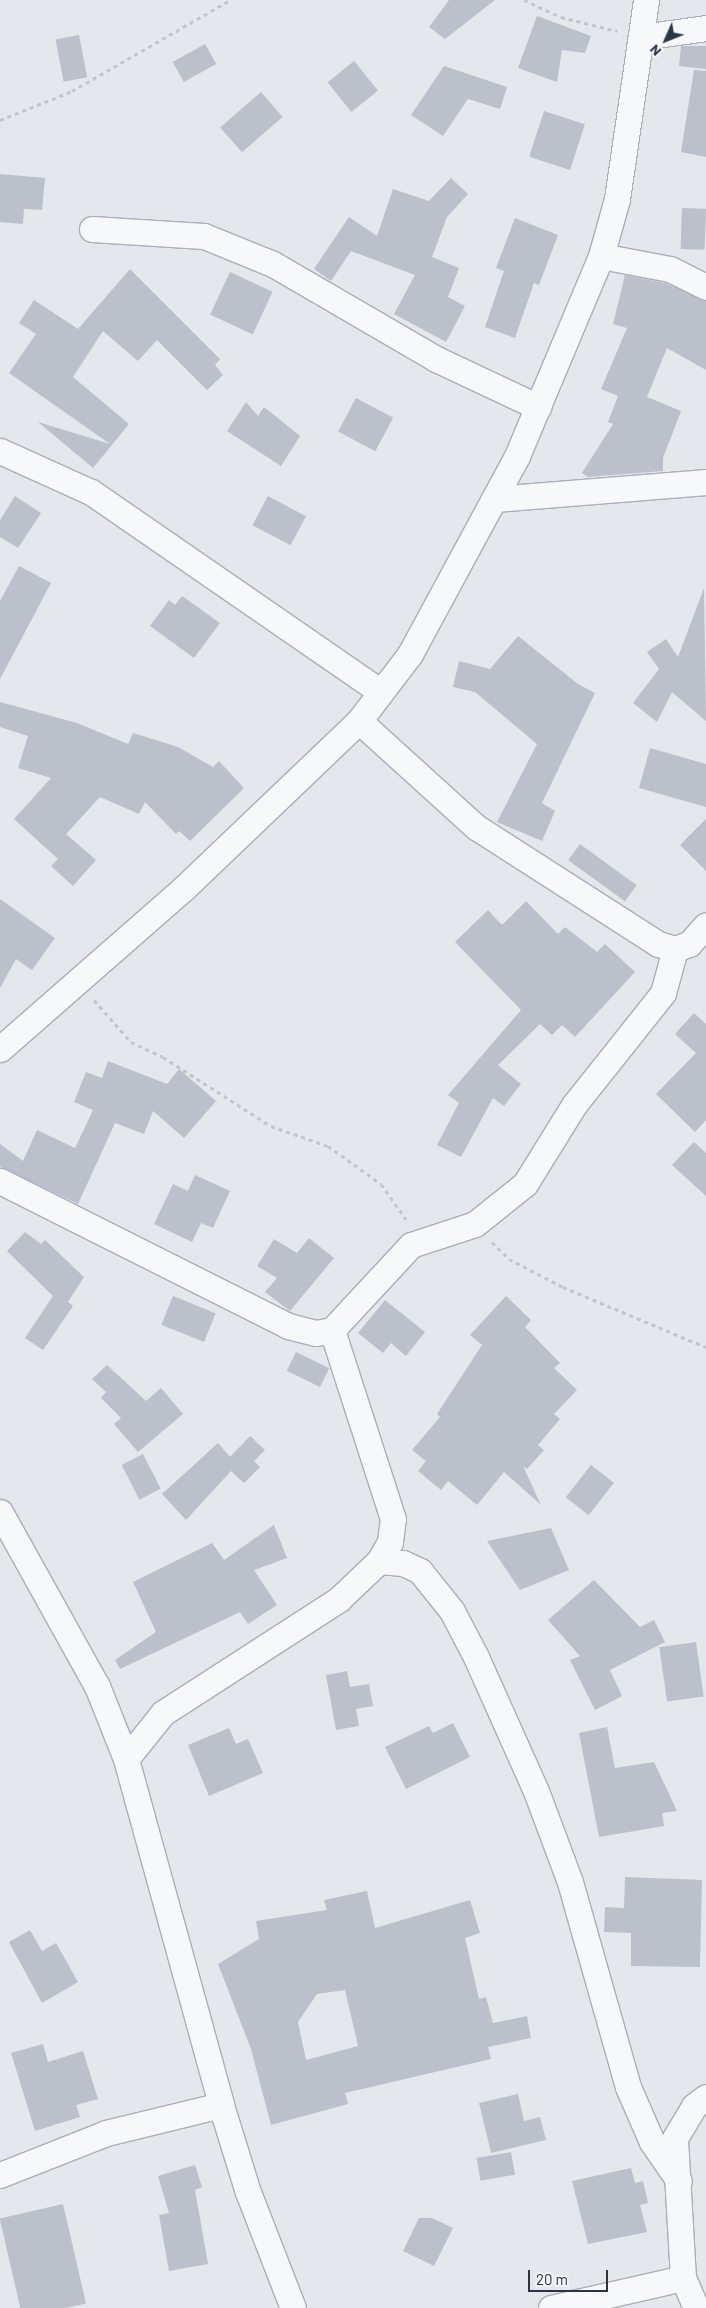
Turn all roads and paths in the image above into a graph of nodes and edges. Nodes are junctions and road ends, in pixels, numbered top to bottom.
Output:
1 (230, 0) edge
2 (524, 0) edge
3 (646, 0) edge
4 (706, 28) edge
5 (642, 37) junction
6 (0, 120) edge
7 (92, 229) dead end
8 (601, 256) junction
9 (706, 287) edge
10 (538, 407) junction
11 (0, 451) edge
12 (706, 482) edge
13 (495, 500) junction
14 (381, 692) junction
15 (359, 721) junction
16 (706, 926) edge
17 (675, 949) junction
18 (79, 980) junction
19 (0, 1049) edge
20 (0, 1181) edge
21 (475, 1224) junction
22 (418, 1242) junction
23 (332, 1330) junction
24 (706, 1347) edge
25 (0, 1512) edge
26 (380, 1561) junction
27 (126, 1759) junction
28 (706, 2098) edge
29 (221, 2105) junction
30 (0, 2175) edge
31 (679, 2181) junction
32 (682, 2278) junction
33 (706, 2307) edge
34 (293, 2308) edge
35 (551, 2308) edge
36 (696, 2308) edge
37 (701, 2308) edge

1 - 6 path
2 - 5 path
3 - 5 street
4 - 5 street
5 - 8 street
7 - 10 street
8 - 9 street
8 - 10 street
10 - 13 street
11 - 14 street
12 - 13 street
13 - 14 street
14 - 15 street
15 - 17 street
15 - 18 street
16 - 17 street
17 - 21 street
18 - 19 street
18 - 22 path
20 - 23 street
21 - 22 street
21 - 24 path
22 - 23 street
23 - 26 street
25 - 27 street
26 - 27 street
26 - 31 street
27 - 29 street
28 - 31 street
29 - 30 street
29 - 34 street
31 - 32 street
32 - 35 street
32 - 36 street
33 - 37 street

